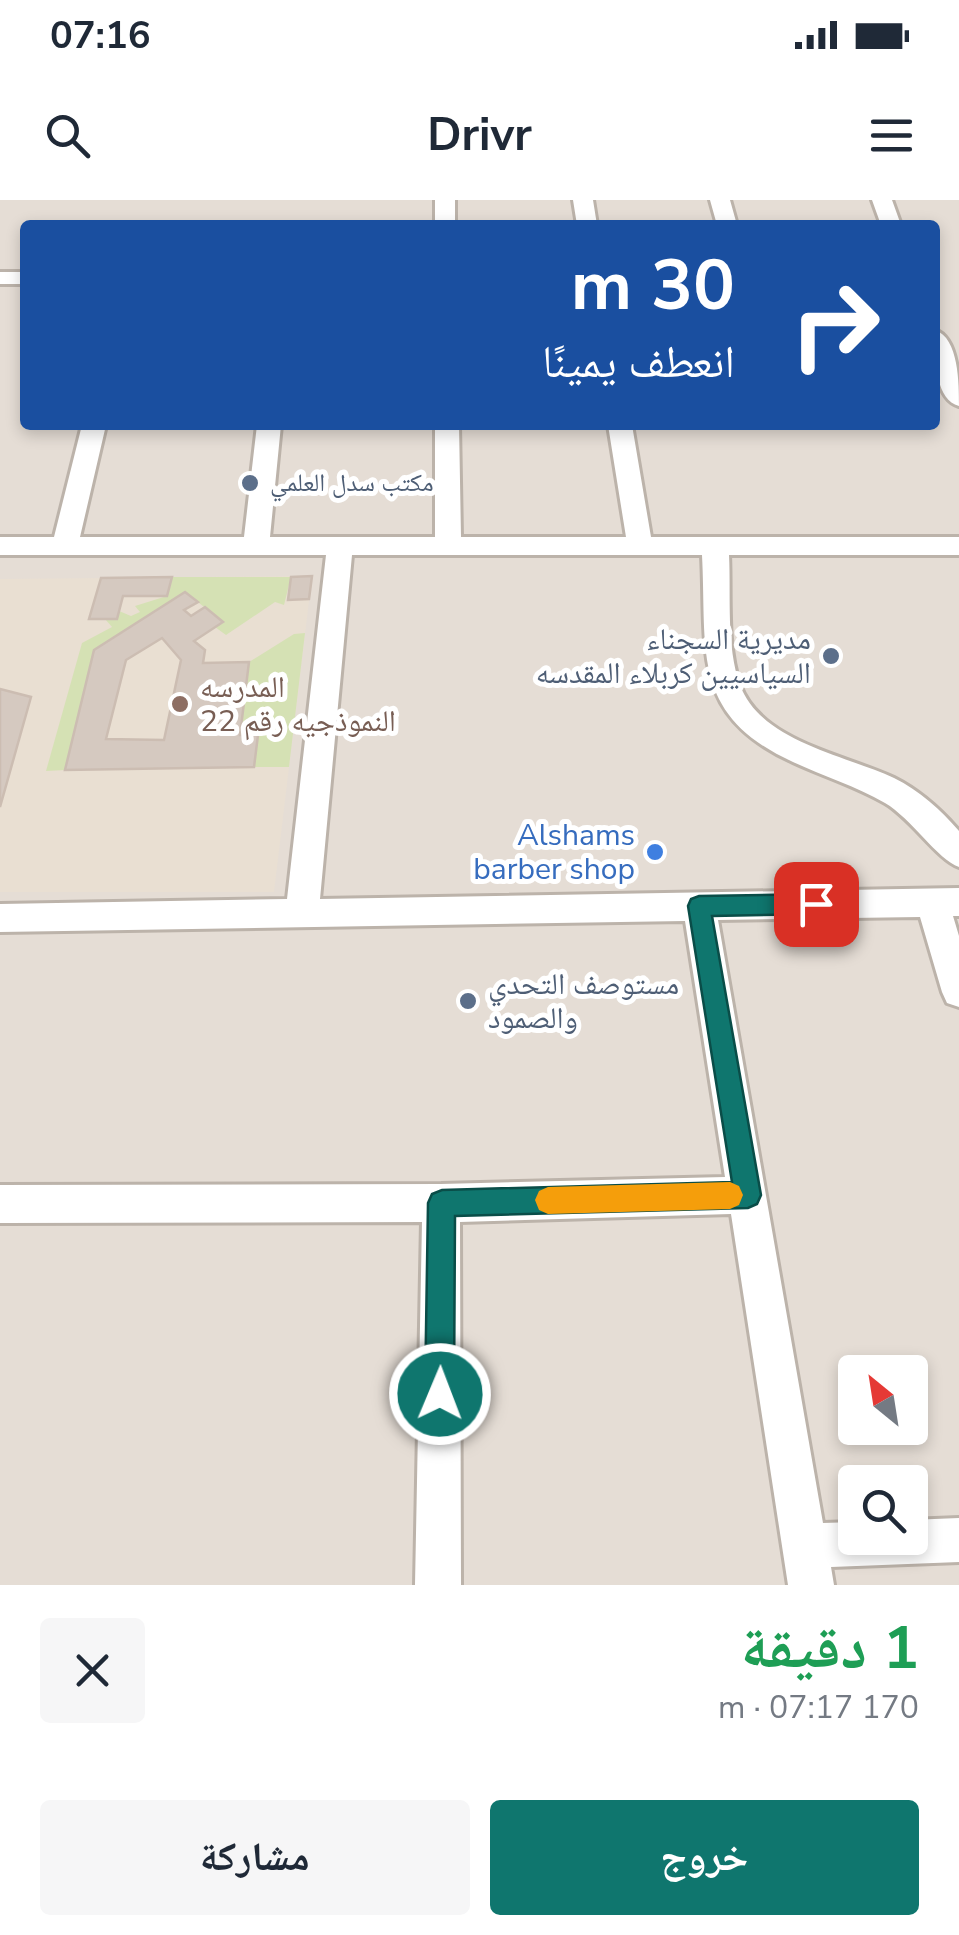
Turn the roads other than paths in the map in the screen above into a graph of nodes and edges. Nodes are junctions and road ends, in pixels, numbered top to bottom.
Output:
1 (940, 350) edge
2 (959, 399) edge
3 (93, 430) edge
4 (269, 430) edge
5 (447, 430) edge
6 (621, 430) edge
7 (0, 546) edge
8 (65, 546) junction
9 (256, 546) junction
10 (340, 546) junction
11 (448, 546) junction
12 (640, 546) junction
13 (715, 546) junction
14 (959, 546) edge
15 (959, 854) edge
16 (945, 902) edge
17 (699, 906) junction
18 (302, 913) junction
19 (0, 918) edge
20 (959, 992) edge
21 (748, 1195) junction
22 (442, 1203) junction
23 (0, 1204) edge
24 (959, 1540) edge
25 (808, 1566) edge
26 (438, 1585) edge

1 - 2 street
3 - 8 street
4 - 9 street
5 - 11 street
6 - 12 street
7 - 8 street
8 - 9 street
9 - 10 street
10 - 11 street
10 - 18 street
11 - 12 street
12 - 13 street
13 - 14 street
13 - 15 street
16 - 17 street
16 - 20 street
17 - 18 street
17 - 21 street
18 - 19 street
21 - 22 street
21 - 25 street
22 - 23 street
22 - 26 street
24 - 25 street

